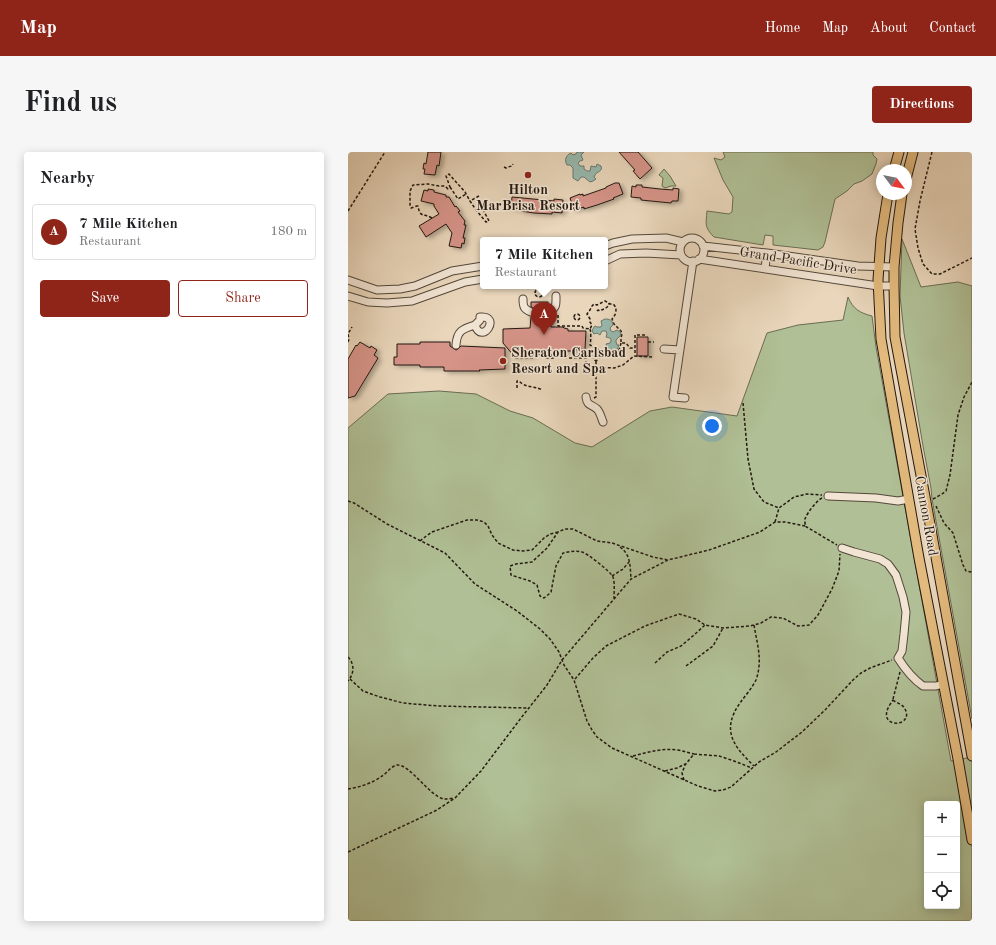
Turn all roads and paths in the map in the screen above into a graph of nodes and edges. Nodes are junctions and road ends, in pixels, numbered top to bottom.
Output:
1 (385, 152) edge
2 (899, 152) edge
3 (913, 152) edge
4 (932, 152) edge
5 (513, 164) dead end
6 (896, 164) edge
7 (910, 164) edge
8 (504, 167) dead end
9 (450, 188) junction
10 (466, 194) junction
11 (479, 196) dead end
12 (887, 200) edge
13 (901, 200) edge
14 (470, 201) junction
15 (486, 201) dead end
16 (348, 211) edge
17 (432, 218) dead end
18 (630, 240) junction
19 (683, 242) junction
20 (608, 245) edge
21 (703, 246) junction
22 (767, 253) junction
23 (632, 254) junction
24 (682, 255) junction
25 (972, 258) edge
26 (608, 260) edge
27 (696, 260) junction
28 (480, 266) edge
29 (879, 267) junction
30 (894, 267) junction
31 (765, 268) junction
32 (348, 280) edge
33 (480, 280) edge
34 (878, 286) junction
35 (894, 286) junction
36 (348, 296) edge
37 (556, 296) dead end
38 (540, 297) junction
39 (523, 300) dead end
40 (540, 302) dead end
41 (609, 303) junction
42 (597, 311) dead end
43 (531, 312) dead end
44 (548, 312) dead end
45 (558, 315) dead end
46 (475, 325) dead end
47 (352, 327) dead end
48 (590, 328) junction
49 (646, 335) dead end
50 (348, 342) edge
51 (648, 342) dead end
52 (654, 342) dead end
53 (621, 343) junction
54 (456, 345) dead end
55 (593, 347) junction
56 (635, 348) junction
57 (664, 349) dead end
58 (599, 350) junction
59 (680, 350) junction
60 (635, 353) dead end
61 (597, 356) junction
62 (652, 356) dead end
63 (515, 358) dead end
64 (586, 358) junction
65 (592, 358) junction
66 (596, 360) junction
67 (596, 368) junction
68 (972, 382) edge
69 (517, 388) dead end
70 (542, 390) dead end
71 (589, 397) joint
72 (685, 398) dead end
73 (743, 403) dead end
74 (602, 422) dead end
75 (828, 496) junction
76 (909, 499) junction
77 (348, 501) edge
78 (779, 508) junction
79 (775, 522) junction
80 (805, 526) junction
81 (558, 532) junction
82 (420, 541) junction
83 (618, 545) junction
84 (842, 548) junction
85 (668, 560) junction
86 (629, 562) junction
87 (972, 572) edge
88 (612, 576) junction
89 (631, 579) junction
90 (614, 599) junction
91 (705, 625) junction
92 (754, 625) junction
93 (723, 628) junction
94 (348, 657) edge
95 (562, 660) junction
96 (900, 661) junction
97 (655, 663) dead end
98 (686, 666) dead end
99 (349, 680) edge
100 (574, 680) junction
101 (943, 684) junction
102 (893, 700) junction
103 (528, 708) junction
104 (694, 754) junction
105 (972, 756) edge
106 (632, 757) junction
107 (687, 763) junction
108 (754, 766) junction
109 (752, 768) junction
110 (665, 771) junction
111 (684, 780) junction
112 (348, 789) edge
113 (455, 798) junction
114 (972, 840) edge
115 (348, 852) edge

1 - 16 path
2 - 6 main road
3 - 7 main road
4 - 25 path
5 - 8 path
9 - 10 path
9 - 10 path
9 - 17 path
10 - 14 path
11 - 14 path
12 - 29 main road, Cannon Road
13 - 30 main road, Cannon Road
14 - 15 path
18 - 19 street
18 - 20 street
18 - 23 street
19 - 21 street
19 - 24 street
21 - 22 street, Grand Pacific Drive
21 - 27 street
22 - 29 street, Grand Pacific Drive
22 - 31 street
23 - 24 street
23 - 26 street
24 - 27 street
27 - 31 street, Grand Pacific Drive
27 - 59 street
28 - 32 street
29 - 30 street, Grand Pacific Drive
29 - 34 main road, Cannon Road
30 - 35 main road, Cannon Road
31 - 34 street, Grand Pacific Drive
33 - 36 street
34 - 35 street, Grand Pacific Drive
34 - 76 main road, Cannon Road
35 - 105 main road, Cannon Road
37 - 44 street
38 - 38 path
38 - 40 path
39 - 43 street
41 - 42 path
41 - 48 path
41 - 53 path
45 - 48 path
46 - 54 street
47 - 50 path
48 - 55 path
49 - 56 path
51 - 52 path
53 - 56 path
53 - 58 path
55 - 58 path
55 - 65 path
56 - 60 path
57 - 59 street
58 - 61 path
59 - 72 street
61 - 65 path
61 - 66 path
62 - 67 path
63 - 64 path
64 - 65 path
64 - 67 path
65 - 66 path
66 - 67 path
67 - 71 path
68 - 87 path
69 - 70 path
71 - 74 street
73 - 78 path
75 - 76 street
75 - 78 path
75 - 80 path
76 - 101 main road, Cannon Road
77 - 82 path
78 - 79 path
79 - 80 path
79 - 85 path
80 - 84 path
81 - 82 path
81 - 83 path
81 - 88 path
82 - 95 path
83 - 85 path
83 - 86 path
84 - 92 path
84 - 96 street
85 - 89 path
86 - 88 path
86 - 89 path
88 - 90 path
89 - 90 path
90 - 95 path
91 - 93 path
91 - 97 path
91 - 100 path
92 - 93 path
92 - 108 path
93 - 98 path
94 - 99 path
95 - 100 path
95 - 103 path
96 - 101 street
96 - 102 path
96 - 108 path
99 - 103 path
100 - 106 path
101 - 114 main road, Cannon Road
102 - 102 path
103 - 113 path
104 - 106 path
104 - 107 path
104 - 109 path
106 - 110 path
107 - 110 path
107 - 111 path
108 - 109 path
109 - 111 path
110 - 111 path
112 - 113 path
113 - 115 path

